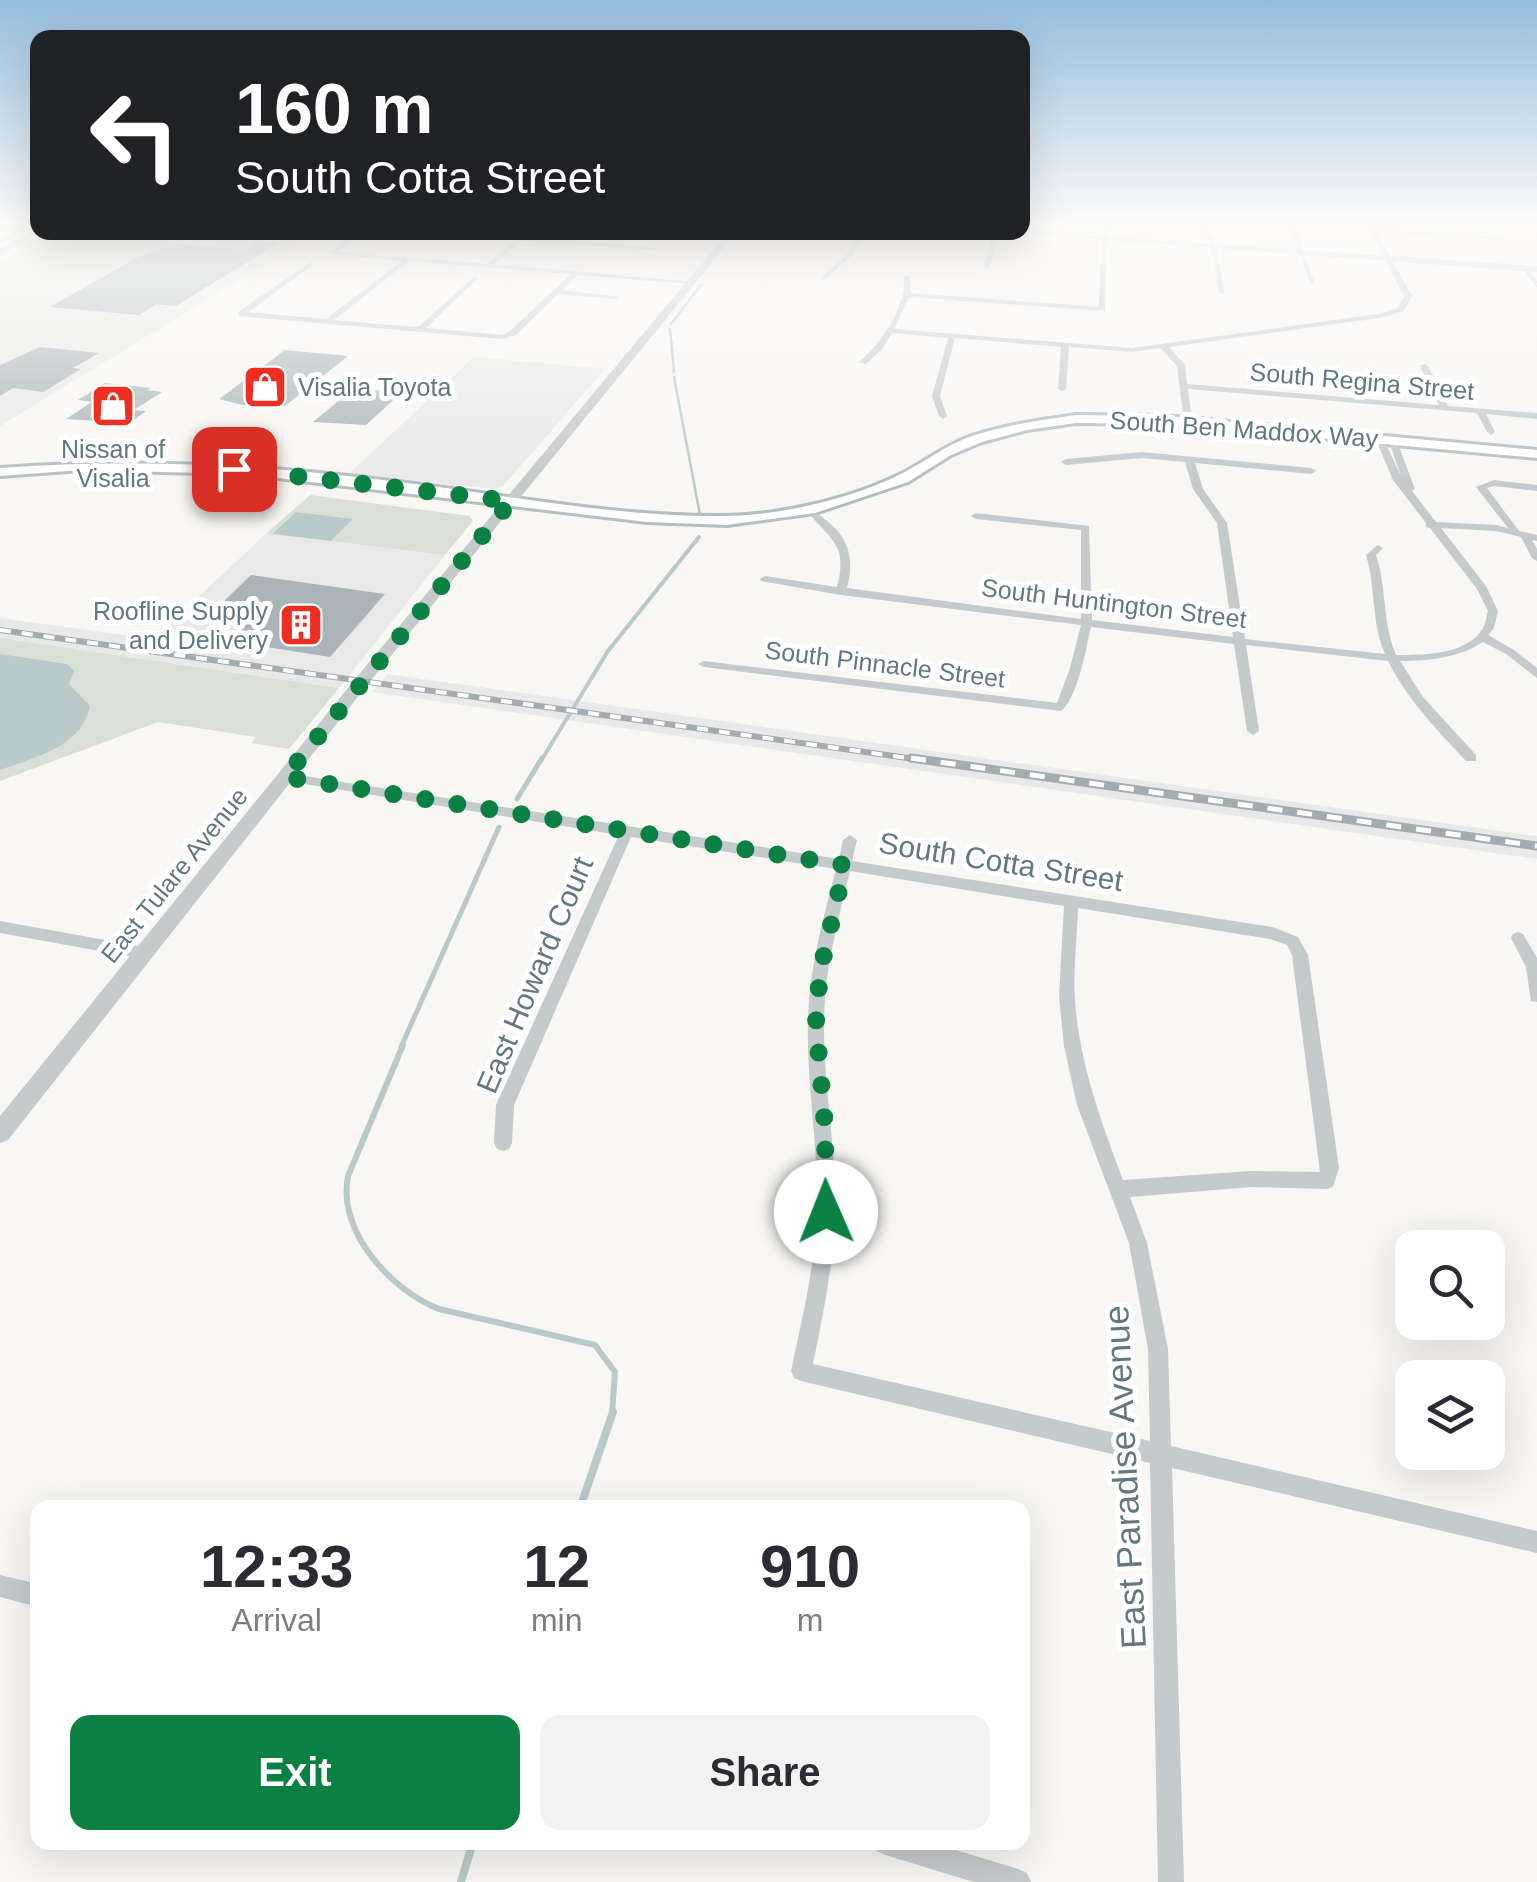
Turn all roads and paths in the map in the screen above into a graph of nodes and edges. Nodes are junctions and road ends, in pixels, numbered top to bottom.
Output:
1 (247, 310) edge
2 (343, 310) edge
3 (441, 310) edge
4 (537, 310) edge
5 (668, 310) edge
6 (900, 310) edge
7 (1399, 310) edge
8 (326, 323) junction
9 (418, 331) junction
10 (889, 331) junction
11 (952, 337) junction
12 (1066, 346) junction
13 (1164, 347) junction
14 (863, 362) dead end
15 (1424, 366) dead end
16 (1184, 386) junction
17 (1062, 389) dead end
18 (1328, 398) junction
19 (1445, 408) junction
20 (1480, 412) junction
21 (943, 416) dead end
22 (1537, 416) edge
23 (1334, 417) dead end
24 (1188, 422) junction
25 (1491, 432) dead end
26 (1386, 441) junction
27 (1537, 454) edge
28 (1189, 459) junction
29 (1066, 462) dead end
30 (234, 469) junction
31 (1311, 470) dead end
32 (0, 472) edge
33 (108, 473) junction
34 (903, 479) junction
35 (0, 483) edge
36 (1537, 488) edge
37 (507, 506) junction
38 (816, 516) junction
39 (976, 516) dead end
40 (1429, 525) junction
41 (1526, 534) edge
42 (1378, 548) dead end
43 (1537, 558) edge
44 (765, 579) dead end
45 (841, 592) junction
46 (1087, 622) junction
47 (1481, 636) junction
48 (1240, 642) junction
49 (1394, 658) junction
50 (704, 664) dead end
51 (1537, 674) edge
52 (1253, 731) dead end
53 (1471, 758) dead end
54 (285, 777) junction
55 (627, 831) junction
56 (850, 840) dead end
57 (845, 865) junction
58 (1072, 901) junction
59 (0, 928) edge
60 (1518, 938) dead end
61 (144, 954) junction
62 (1537, 996) edge
63 (0, 1133) edge
64 (503, 1143) dead end
65 (1120, 1190) junction
66 (1163, 1455) junction
67 (1537, 1542) edge
68 (0, 1586) edge
69 (30, 1594) edge
70 (912, 1850) edge
71 (1018, 1882) edge
72 (1172, 1882) edge

1 - 8 street
2 - 8 street
3 - 9 street
4 - 9 street
5 - 37 street, East Tulare Avenue
6 - 10 street
7 - 13 street
8 - 9 street
10 - 11 street
10 - 14 street
11 - 12 street
11 - 21 street
12 - 13 street
12 - 17 street
13 - 16 street
15 - 19 street
16 - 18 street, South Regina Street
16 - 24 street
18 - 19 street, South Regina Street
18 - 23 street
19 - 20 street, South Regina Street
20 - 22 street, South Regina Street
20 - 25 street
24 - 26 main road, South Ben Maddox Way
24 - 34 main road, South Ben Maddox Way
26 - 27 main road, South Ben Maddox Way
26 - 40 street
28 - 29 street
28 - 31 street
28 - 48 street
30 - 32 main road, South Ben Maddox Way
30 - 33 main road
30 - 37 main road, South Ben Maddox Way
33 - 35 main road, South Ben Maddox Way
33 - 37 main road, South Ben Maddox Way
34 - 37 main road, South Ben Maddox Way
34 - 38 main road, South Ben Maddox Way
36 - 41 street
37 - 38 main road, South Ben Maddox Way
37 - 54 street, East Tulare Avenue
38 - 45 street
39 - 46 street
40 - 41 street
40 - 47 street
41 - 43 street
42 - 49 street
44 - 45 street, South Huntington Street
45 - 46 street, South Huntington Street
46 - 48 street, South Huntington Street
46 - 50 street, South Pinnacle Street
47 - 49 street, South Huntington Street
47 - 51 street
48 - 49 street, South Huntington Street
48 - 52 street
49 - 53 street
54 - 55 street, South Cotta Street
54 - 61 street, East Tulare Avenue
55 - 57 street, South Cotta Street
55 - 64 street, East Howard Court
56 - 57 street
57 - 58 street, South Cotta Street
57 - 66 street
58 - 65 street, East Paradise Avenue
58 - 65 street, South Cotta Street
59 - 61 street
60 - 62 street
61 - 63 street, East Tulare Avenue
65 - 66 street, East Paradise Avenue
66 - 67 street
66 - 72 street, East Paradise Avenue
68 - 69 street
70 - 71 street

